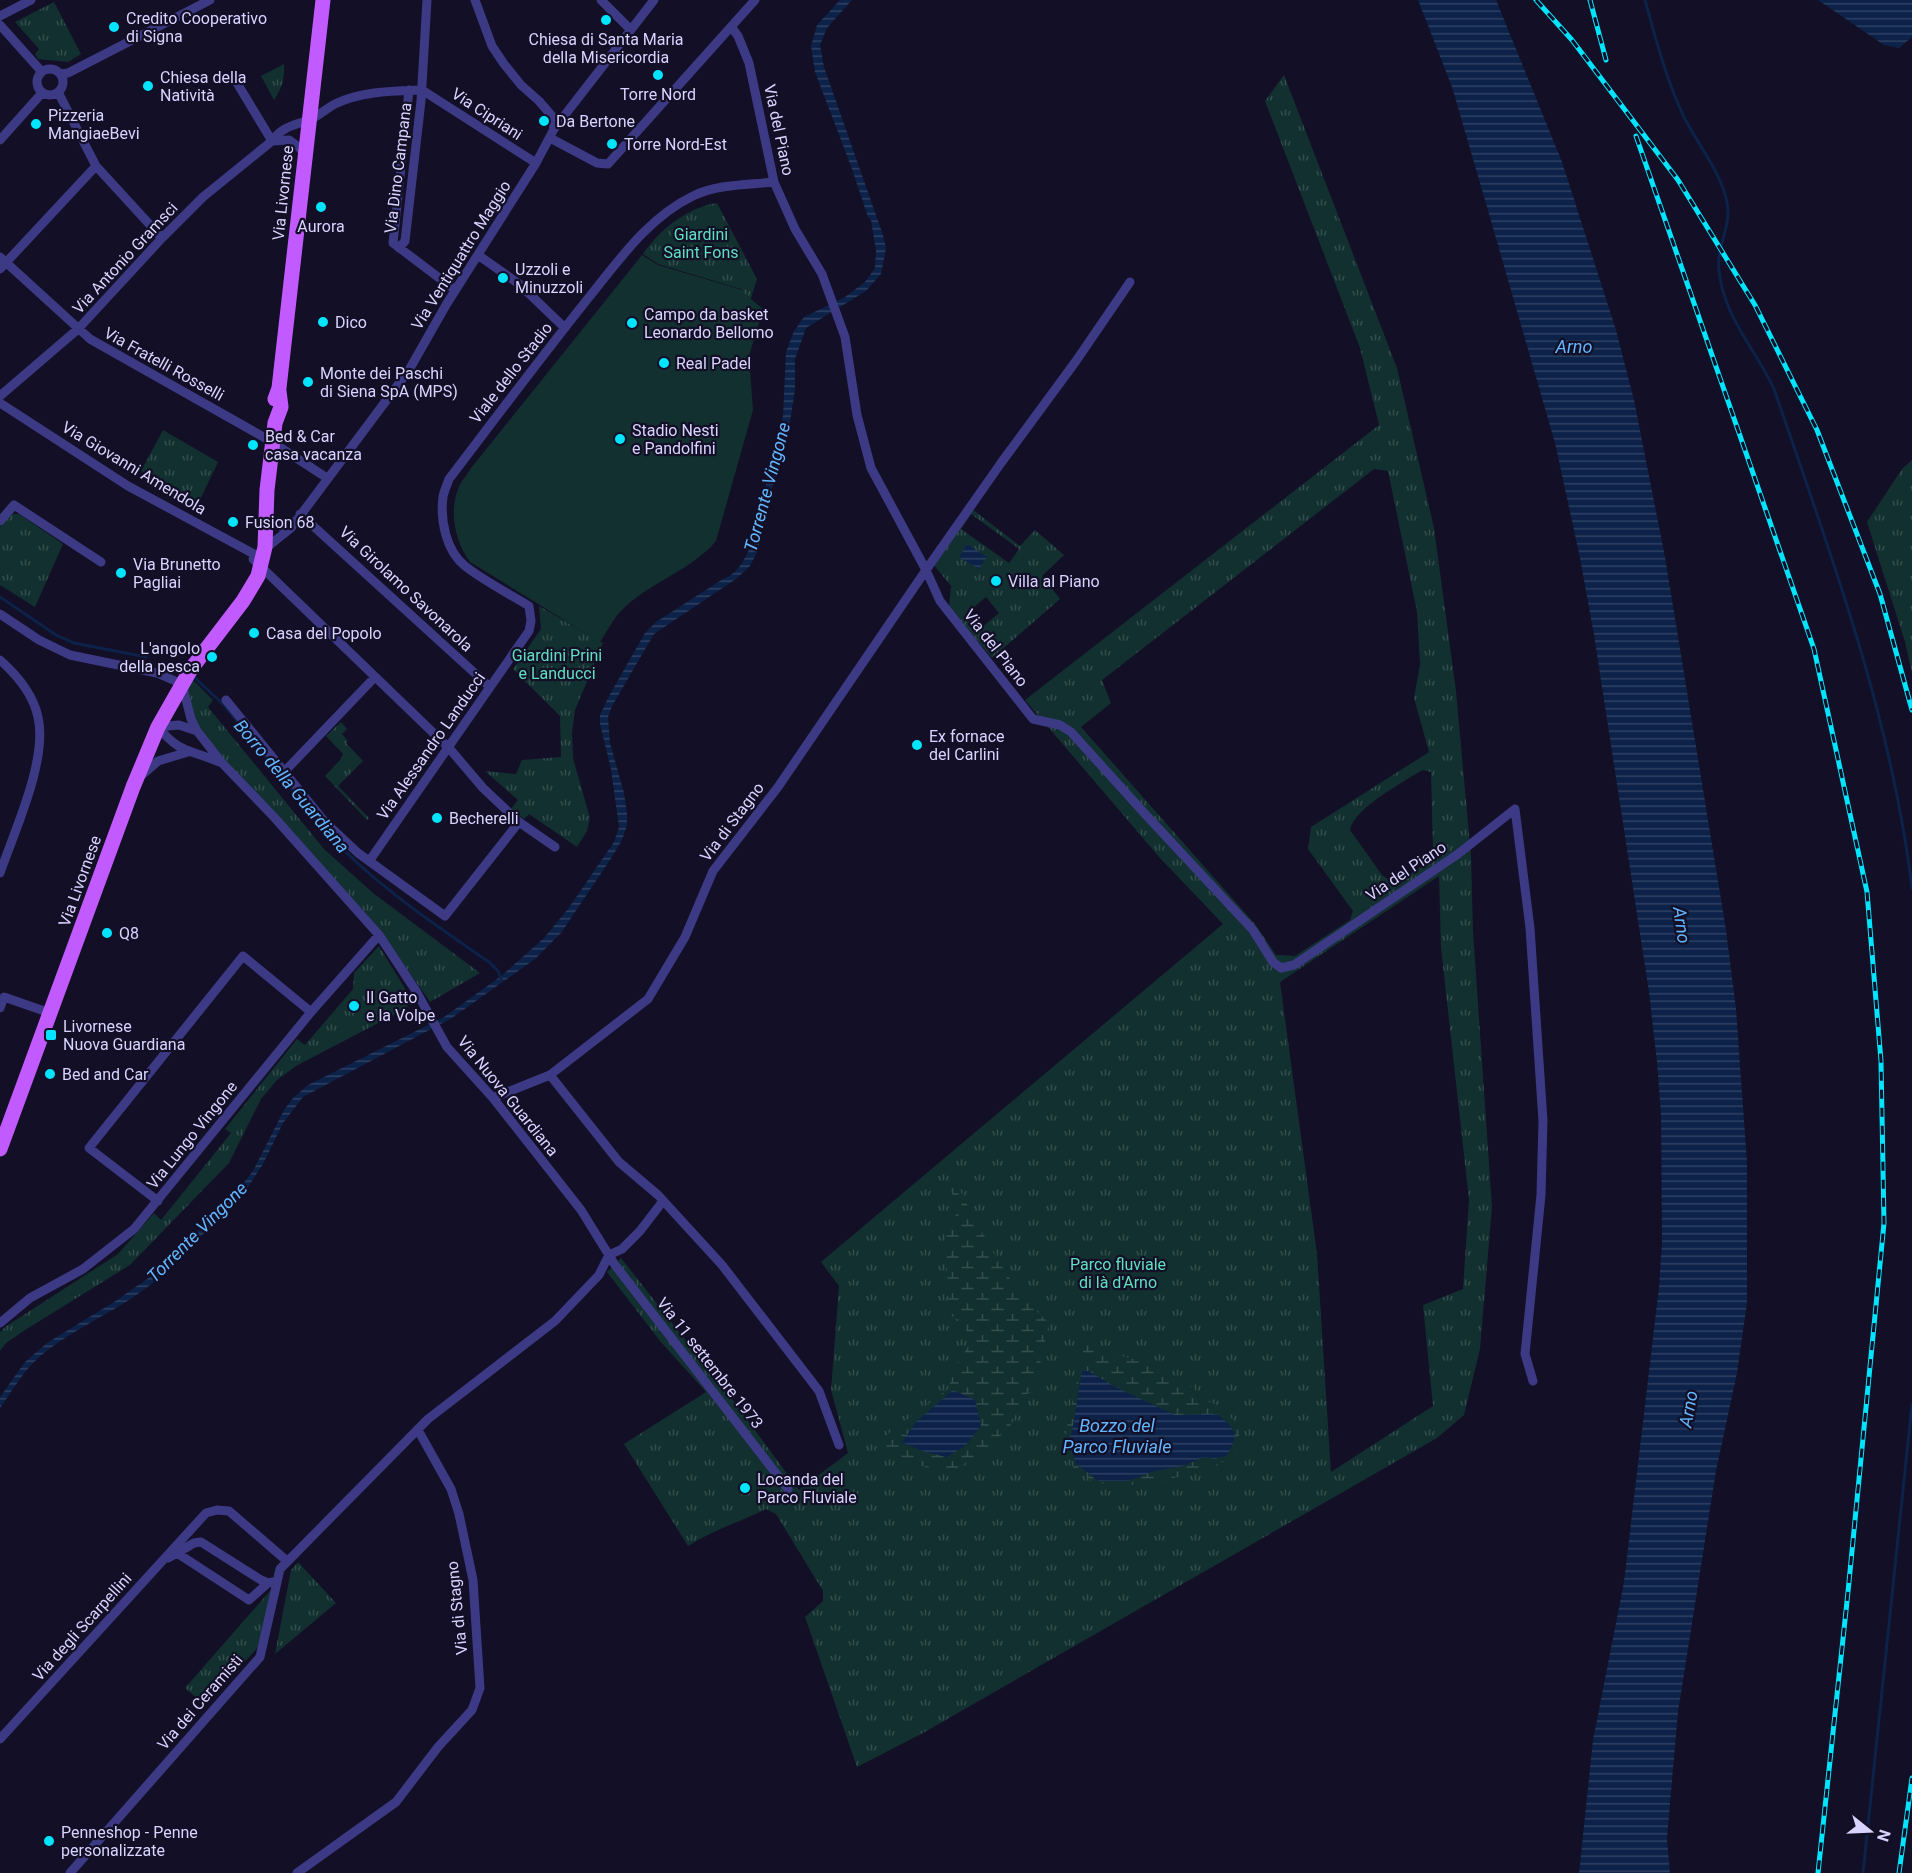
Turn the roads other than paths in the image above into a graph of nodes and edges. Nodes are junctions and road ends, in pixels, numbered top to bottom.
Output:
1 (32, 0) edge
2 (186, 0) edge
3 (210, 0) edge
4 (323, 0) edge
5 (475, 0) edge
6 (601, 0) edge
7 (654, 0) edge
8 (755, 0) edge
9 (427, 1) edge
10 (191, 9) junction
11 (0, 16) edge
12 (0, 25) edge
13 (732, 28) junction
14 (631, 30) junction
15 (42, 72) junction
16 (60, 74) junction
17 (237, 83) dead end
18 (409, 90) junction
19 (422, 90) junction
20 (58, 92) junction
21 (42, 93) junction
22 (311, 102) junction
23 (309, 120) junction
24 (285, 127) junction
25 (554, 129) junction
26 (550, 138) junction
27 (0, 140) edge
28 (272, 141) junction
29 (305, 157) junction
30 (536, 163) junction
31 (96, 166) junction
32 (774, 182) junction
33 (162, 238) junction
34 (396, 245) junction
35 (478, 255) junction
36 (2, 263) edge
37 (1130, 282) dead end
38 (455, 290) junction
39 (565, 328) junction
40 (78, 329) junction
41 (0, 396) edge
42 (0, 403) edge
43 (270, 441) junction
44 (327, 478) junction
45 (299, 516) junction
46 (0, 521) edge
47 (263, 529) junction
48 (258, 558) junction
49 (101, 562) dead end
50 (926, 570) junction
51 (0, 615) edge
52 (518, 648) joint
53 (0, 660) edge
54 (375, 677) junction
55 (182, 684) junction
56 (490, 687) junction
57 (226, 700) dead end
58 (158, 727) junction
59 (197, 731) junction
60 (449, 748) junction
61 (188, 752) junction
62 (222, 763) junction
63 (285, 771) junction
64 (133, 787) junction
65 (519, 822) junction
66 (555, 847) dead end
67 (3, 855) edge
68 (370, 861) junction
69 (0, 873) edge
70 (379, 935) junction
71 (0, 1008) edge
72 (310, 1012) junction
73 (50, 1013) junction
74 (550, 1076) junction
75 (493, 1098) junction
76 (0, 1149) edge
77 (158, 1201) junction
78 (663, 1201) junction
79 (609, 1255) junction
80 (0, 1323) edge
81 (1533, 1381) dead end
82 (418, 1430) junction
83 (839, 1445) dead end
84 (788, 1489) dead end
85 (177, 1553) junction
86 (287, 1561) junction
87 (161, 1562) junction
88 (273, 1582) junction
89 (0, 1739) edge
90 (70, 1873) edge
91 (297, 1873) edge

1 - 11 street
2 - 10 street
3 - 10 street
4 - 22 main road, Via Livornese
5 - 25 street
6 - 14 street
7 - 14 street, Via Ventiquattro Maggio
8 - 13 street
9 - 19 street, Via Dino Campana
10 - 16 street
12 - 15 street
13 - 26 street
13 - 32 street, Via del Piano
14 - 25 street, Via Ventiquattro Maggio
15 - 16 street
15 - 21 street
16 - 20 street
17 - 28 street
18 - 19 street
18 - 23 street
18 - 34 street, Via Dino Campana
19 - 30 street, Via Cipriani
19 - 34 street, Via Dino Campana
20 - 21 street
20 - 31 street
21 - 27 street
22 - 23 main road, Via Livornese
22 - 24 street, Via Antonio Gramsci
23 - 24 street
23 - 29 main road, Via Livornese
24 - 28 street, Via Antonio Gramsci
25 - 26 street, Via Ventiquattro Maggio
26 - 30 street, Via Ventiquattro Maggio
28 - 29 street
28 - 33 street, Via Antonio Gramsci
29 - 43 main road, Via Livornese
30 - 35 street, Via Ventiquattro Maggio
31 - 33 street
31 - 36 street
32 - 39 street, Viale dello Stadio
32 - 50 street, Via del Piano
33 - 40 street, Via Antonio Gramsci
34 - 38 street, Via Dino Campana
35 - 38 street, Via Ventiquattro Maggio
35 - 39 street
36 - 40 street, Via Fratelli Rosselli
37 - 50 street
38 - 44 street, Via Ventiquattro Maggio
39 - 52 street, Viale dello Stadio
40 - 41 street, Via Antonio Gramsci
40 - 43 street, Via Fratelli Rosselli
42 - 48 street, Via Giovanni Amendola
43 - 44 street, Via Fratelli Rosselli
43 - 47 main road, Via Livornese
44 - 45 street, Via Ventiquattro Maggio
45 - 47 street, Via Ventiquattro Maggio
45 - 48 street, Via Ventiquattro Maggio
45 - 56 street, Via Girolamo Savonarola
46 - 49 street
47 - 48 main road, Via Livornese
48 - 54 street, Via Giovanni Amendola
48 - 55 main road, Via Livornese
50 - 74 street, Via di Stagno
50 - 81 street, Via del Piano
51 - 55 street
52 - 56 street, Via Alessandro Landucci
53 - 67 street
54 - 60 street, Via Giovanni Amendola
54 - 63 street
55 - 58 main road, Via Livornese
55 - 59 street, Via Nuova Guardiana
56 - 60 street, Via Alessandro Landucci
57 - 63 street
58 - 59 street
58 - 61 street, Via Nuova Guardiana
58 - 64 main road, Via Livornese
59 - 62 street, Via Nuova Guardiana
60 - 65 street, Via Giovanni Amendola
60 - 68 street, Via Alessandro Landucci
61 - 62 street, Via Nuova Guardiana
61 - 64 street
62 - 70 street, Via Nuova Guardiana
63 - 68 street
64 - 73 main road, Via Livornese
65 - 66 street, Via Giovanni Amendola
65 - 68 street
67 - 69 street
70 - 72 street, Via Lungo Vingone
70 - 75 street, Via Nuova Guardiana
71 - 73 street
72 - 77 street, Via Lungo Vingone
72 - 77 street
73 - 76 main road, Via Livornese
74 - 75 street, Via di Stagno
74 - 78 street
75 - 79 street, Via Nuova Guardiana
77 - 80 street, Via Lungo Vingone
78 - 79 street
78 - 83 street
79 - 82 street
79 - 84 street, Via 11 settembre 1973
82 - 86 street, Via dei Ceramisti
82 - 91 street, Via di Stagno
85 - 87 street
85 - 88 street
85 - 88 street
86 - 87 street, Via degli Scarpellini
86 - 88 street, Via dei Ceramisti
87 - 89 street, Via degli Scarpellini
88 - 90 street, Via dei Ceramisti

